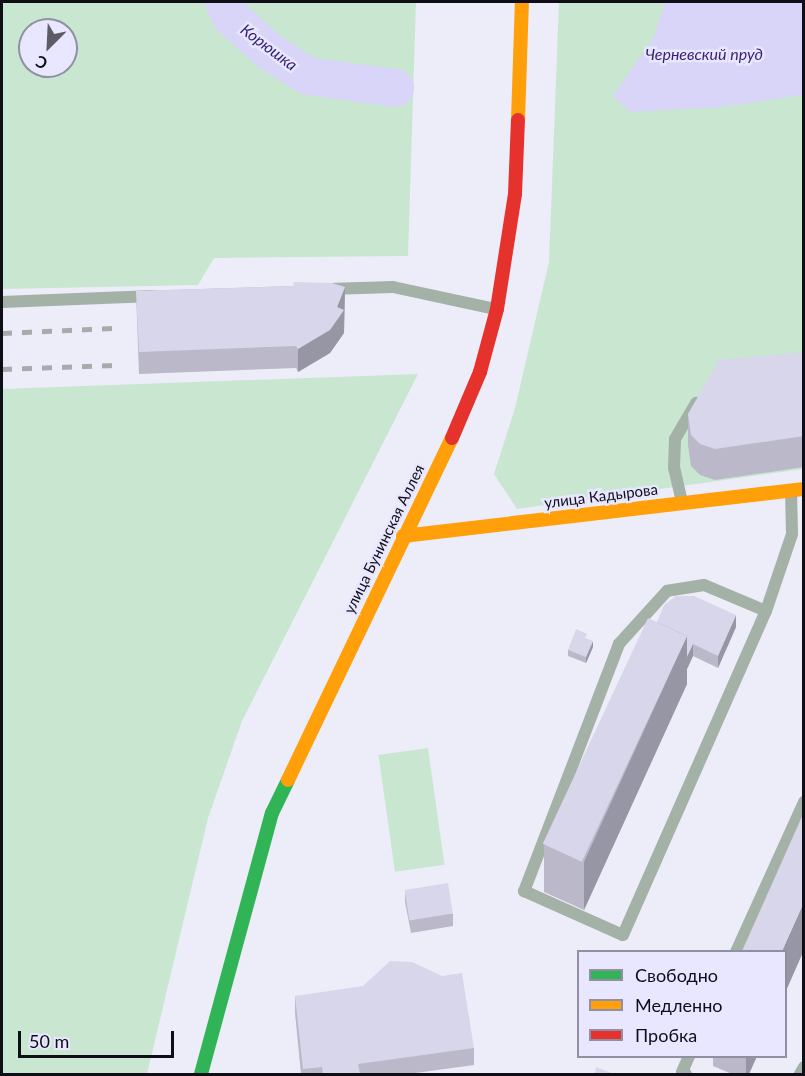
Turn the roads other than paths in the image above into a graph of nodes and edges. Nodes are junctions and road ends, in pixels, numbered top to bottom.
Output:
1 (522, 2) edge
2 (312, 290) edge
3 (163, 296) edge
4 (2, 302) edge
5 (497, 309) junction
6 (702, 392) edge
7 (797, 489) edge
8 (682, 503) junction
9 (403, 536) junction
10 (766, 611) junction
11 (804, 802) edge
12 (736, 950) edge
13 (688, 1058) edge
14 (804, 1067) edge
15 (201, 1074) edge
16 (687, 1074) edge
17 (800, 1074) edge

1 - 5 street, улица Бунинская Аллея
2 - 5 lane
3 - 4 lane
5 - 9 street, улица Бунинская Аллея
6 - 8 lane
7 - 8 street, улица Кадырова
7 - 10 lane
8 - 9 street, улица Кадырова
9 - 15 street, улица Бунинская Аллея
10 - 10 lane
11 - 12 lane
13 - 16 lane
14 - 17 lane

